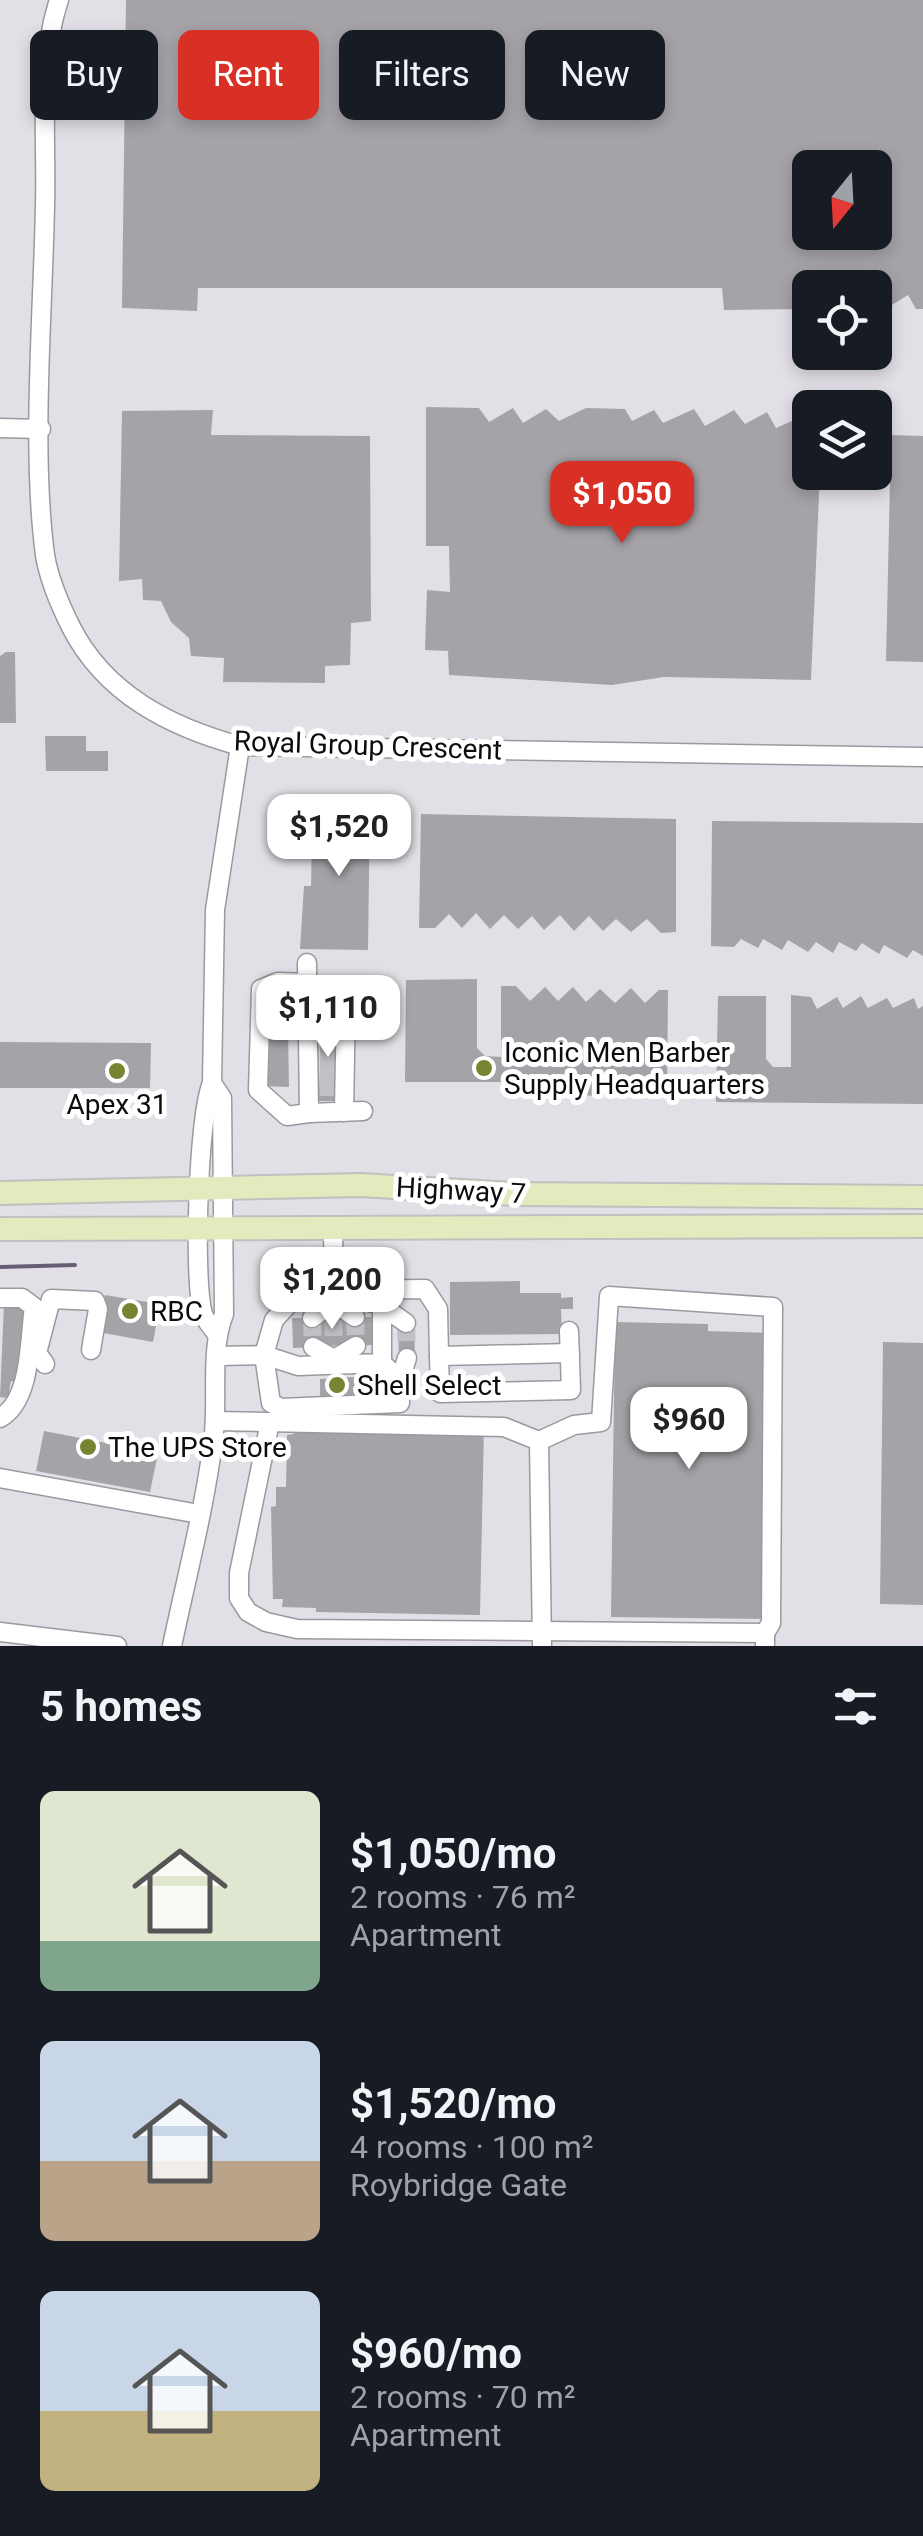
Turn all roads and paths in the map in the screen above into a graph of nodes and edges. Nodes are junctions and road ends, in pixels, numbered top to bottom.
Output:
1 (60, 0) edge
2 (0, 428) edge
3 (42, 429) junction
4 (240, 746) junction
5 (923, 757) edge
6 (308, 963) dead end
7 (309, 992) junction
8 (327, 1062) junction
9 (309, 1113) junction
10 (211, 1188) junction
11 (0, 1193) edge
12 (923, 1197) edge
13 (923, 1226) edge
14 (0, 1229) edge
15 (210, 1230) junction
16 (333, 1230) junction
17 (0, 1298) edge
18 (334, 1303) junction
19 (382, 1306) junction
20 (312, 1318) dead end
21 (355, 1318) dead end
22 (406, 1323) dead end
23 (569, 1330) dead end
24 (356, 1346) dead end
25 (313, 1347) dead end
26 (90, 1350) dead end
27 (570, 1353) junction
28 (217, 1356) junction
29 (264, 1356) junction
30 (334, 1356) junction
31 (439, 1356) junction
32 (407, 1358) tunnel mouth
33 (382, 1363) junction
34 (45, 1364) dead end
35 (400, 1380) junction
36 (440, 1393) junction
37 (8, 1404) edge
38 (0, 1418) edge
39 (215, 1421) junction
40 (270, 1422) junction
41 (434, 1426) junction
42 (539, 1440) junction
43 (0, 1478) edge
44 (200, 1514) junction
45 (0, 1632) edge
46 (543, 1637) edge
47 (765, 1640) edge
48 (118, 1646) edge
49 (172, 1646) edge

1 - 3 street, Royal Group Crescent
2 - 3 street
3 - 4 street, Royal Group Crescent
4 - 5 street, Royal Group Crescent
4 - 10 street
6 - 7 street
7 - 8 street
7 - 8 street
7 - 9 street
8 - 9 street
8 - 9 street
10 - 11 main road, Highway 7
10 - 12 main road, Highway 7
10 - 15 street
13 - 16 main road, Highway 7
14 - 15 main road, Highway 7
15 - 16 main road, Highway 7
15 - 28 street
16 - 18 street
17 - 37 street
18 - 19 street
18 - 20 street
18 - 21 street
18 - 29 street
18 - 31 street
19 - 22 street
19 - 33 street
23 - 27 street
24 - 30 street
25 - 30 street
26 - 34 street
27 - 31 street
27 - 36 street
28 - 29 street
28 - 39 street
29 - 30 street
29 - 35 street
30 - 33 street
31 - 36 street
32 - 35 street
33 - 35 street
36 - 41 street
37 - 38 street
39 - 40 street
39 - 44 street
40 - 41 street
40 - 46 street
41 - 42 street
42 - 46 street
42 - 47 street
43 - 44 street
44 - 49 street
45 - 48 street
46 - 47 street

